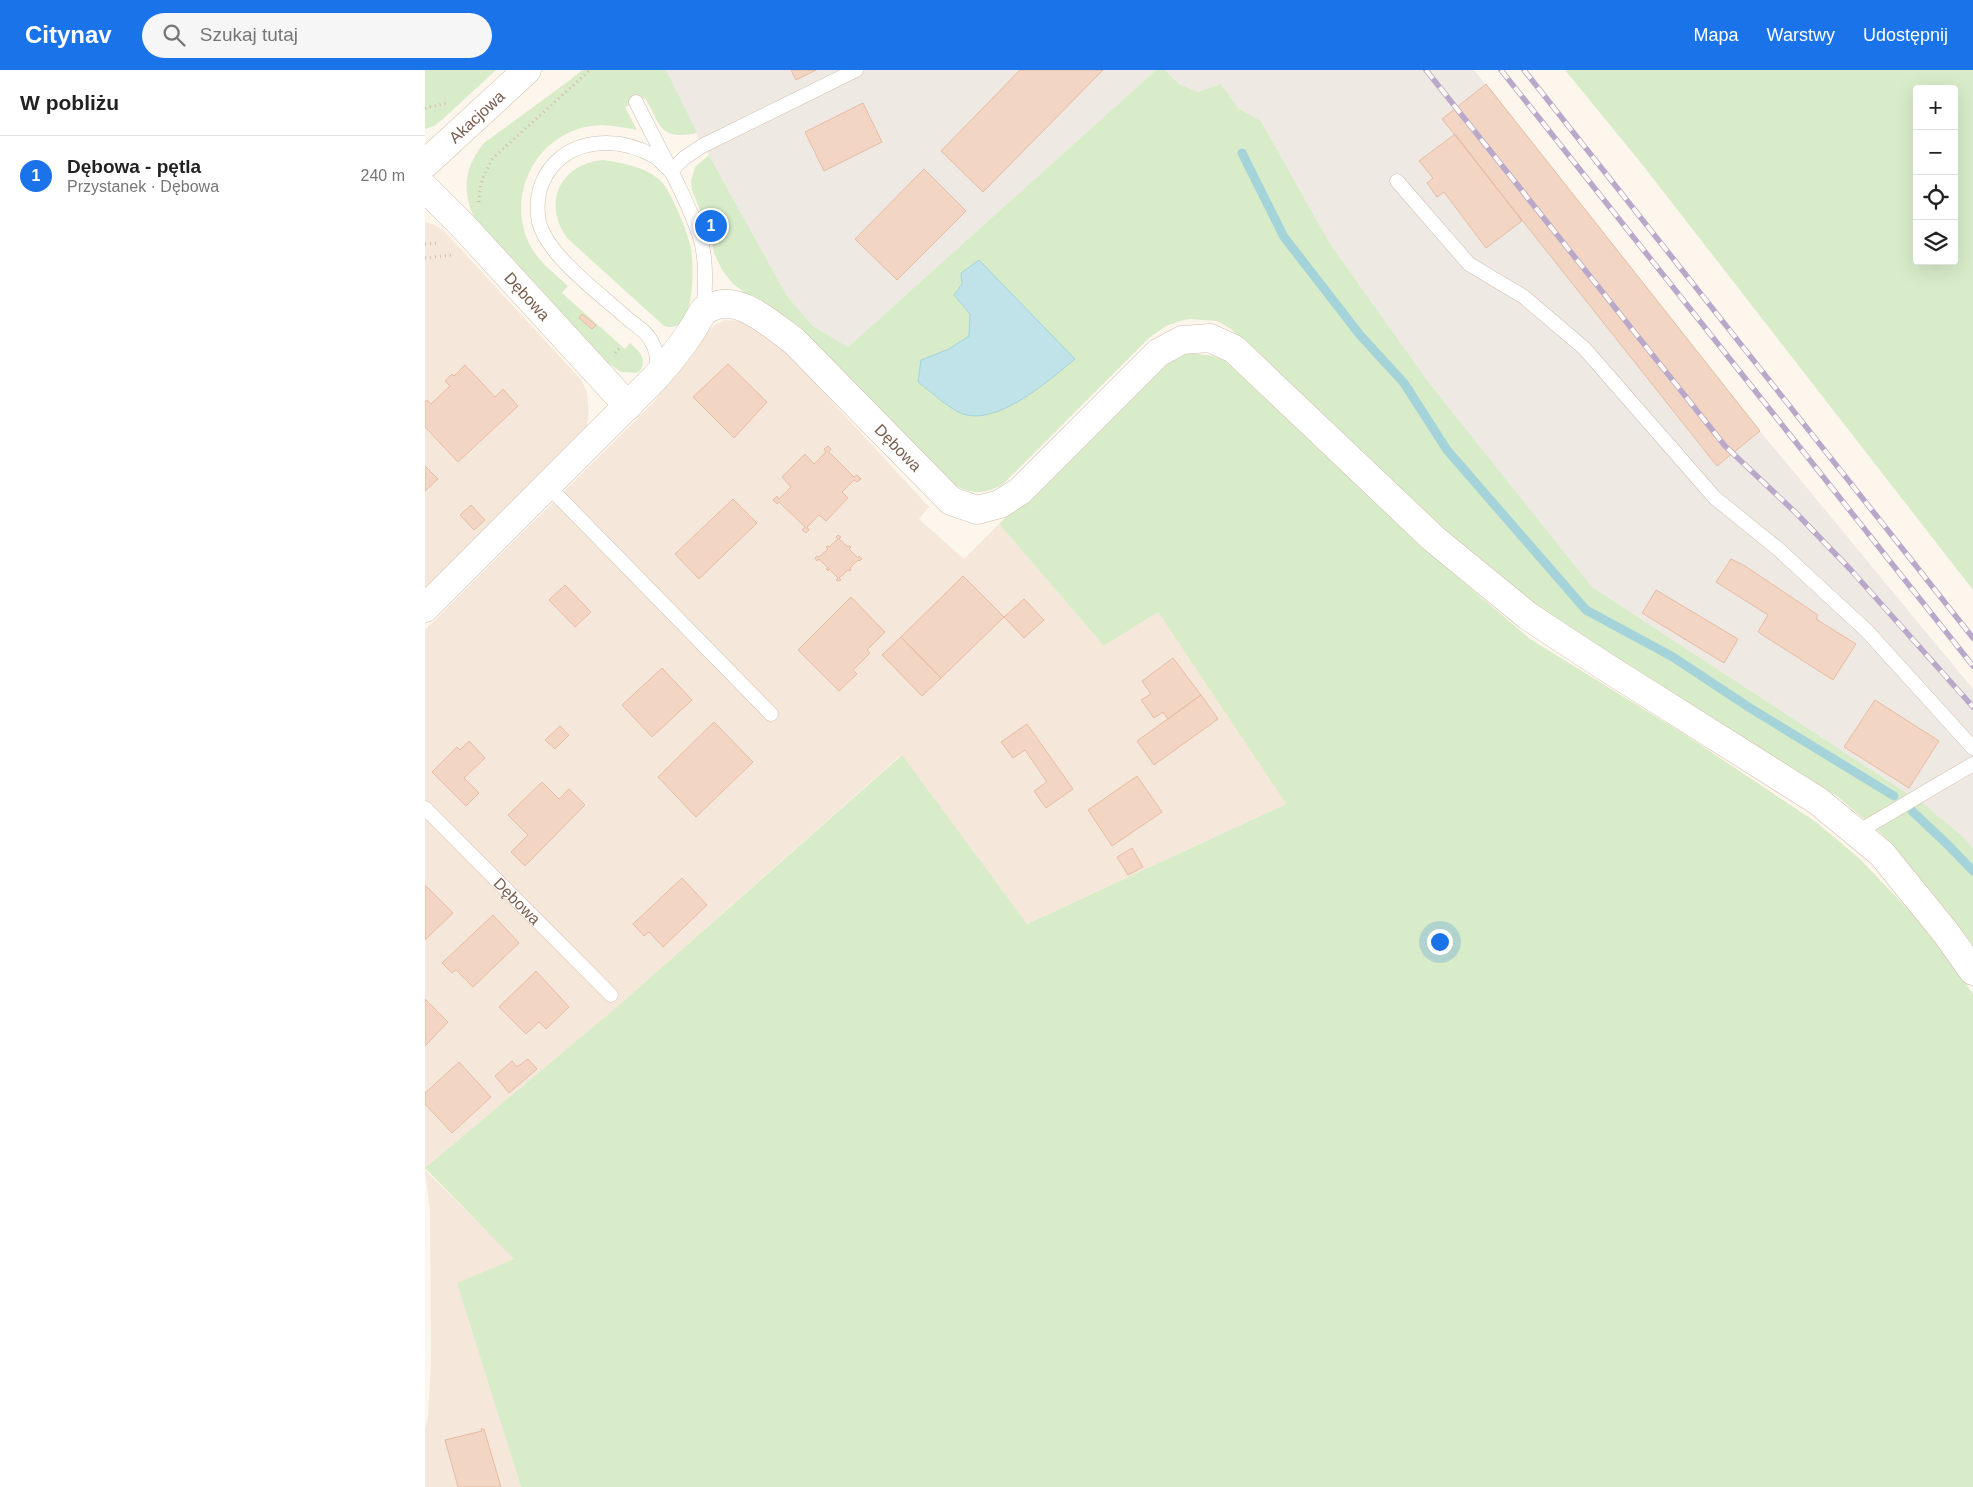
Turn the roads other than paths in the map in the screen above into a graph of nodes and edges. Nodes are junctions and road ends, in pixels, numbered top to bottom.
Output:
1 (527, 70) edge
2 (856, 70) edge
3 (636, 102) dead end
4 (425, 164) edge
5 (671, 171) junction
6 (1397, 181) dead end
7 (425, 188) edge
8 (704, 310) junction
9 (654, 379) junction
10 (628, 406) junction
11 (548, 486) junction
12 (425, 608) edge
13 (771, 714) dead end
14 (1973, 748) edge
15 (1973, 764) edge
16 (425, 808) edge
17 (1856, 833) junction
18 (1973, 971) edge
19 (611, 995) dead end

1 - 4 street, Akacjowa
2 - 5 lane
3 - 5 lane
5 - 8 lane
5 - 9 lane
6 - 14 lane
7 - 10 street, Dębowa
8 - 9 street
8 - 17 street, Dębowa
9 - 10 street
10 - 11 street
11 - 12 street
11 - 13 lane
15 - 17 lane
16 - 19 lane, Dębowa
17 - 18 street

